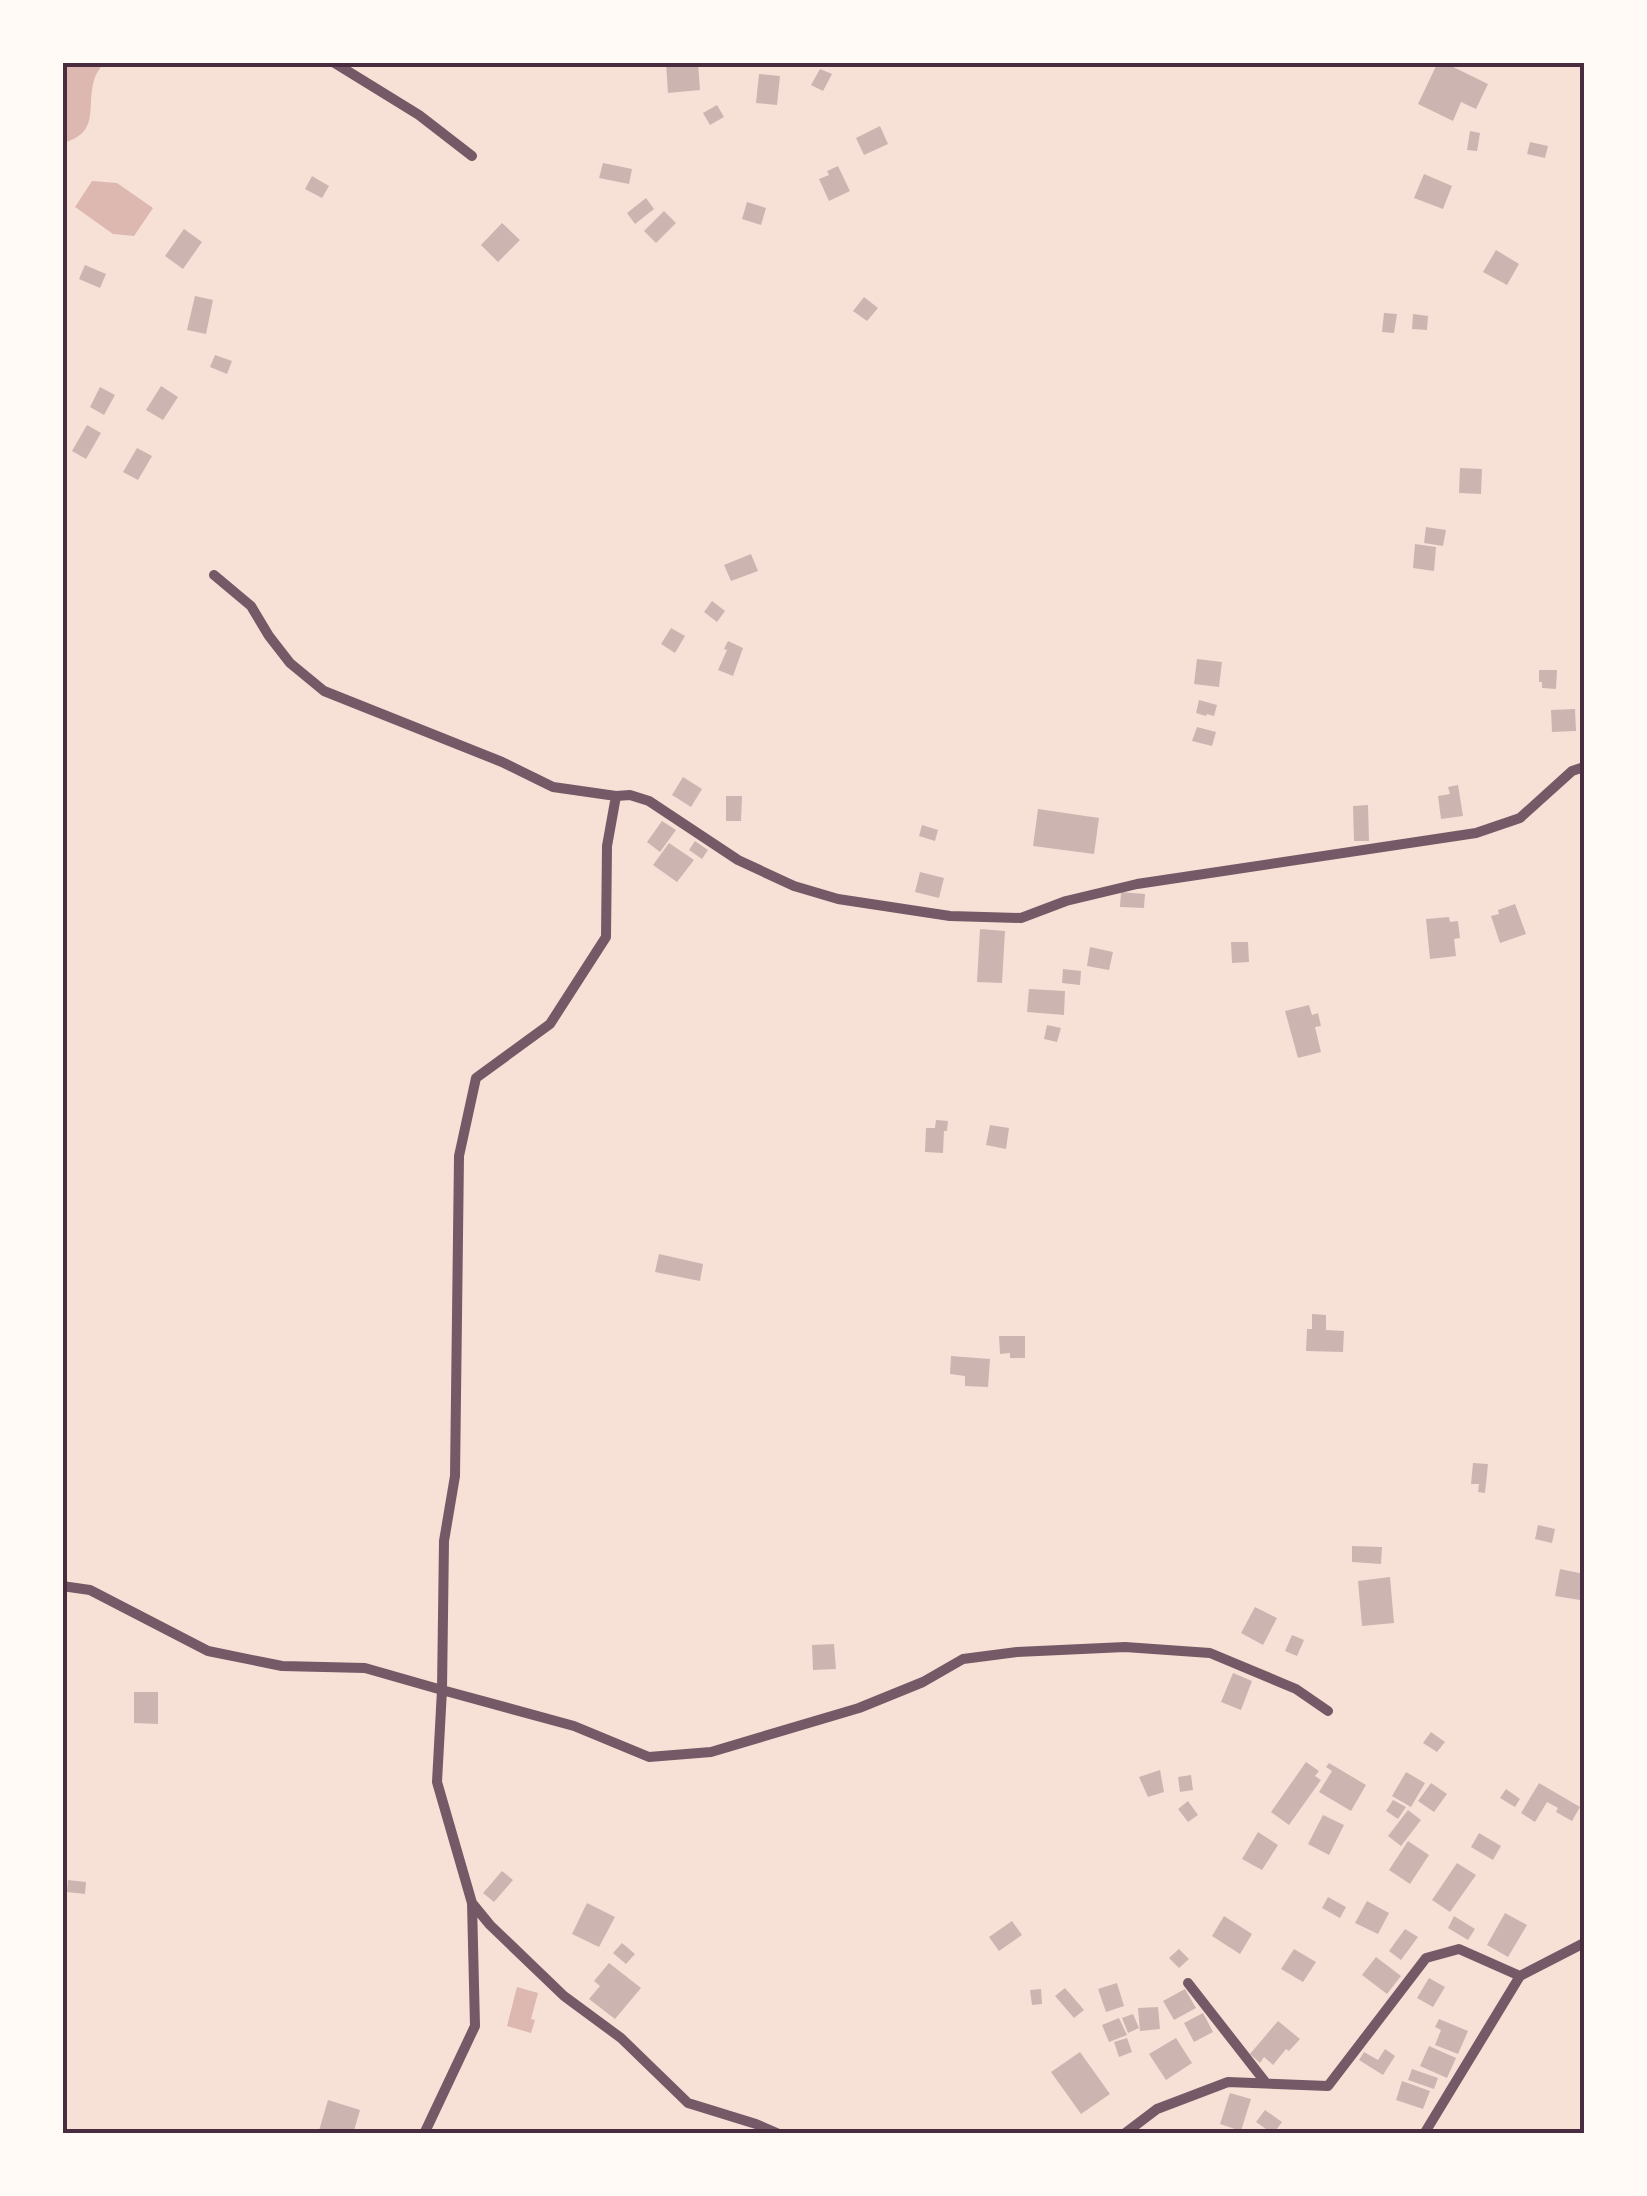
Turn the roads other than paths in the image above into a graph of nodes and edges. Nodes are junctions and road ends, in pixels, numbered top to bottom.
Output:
1 (334, 62) edge
2 (472, 156) dead end
3 (214, 575) dead end
4 (1584, 767) edge
5 (616, 796) junction
6 (62, 1586) edge
7 (442, 1690) junction
8 (1328, 1712) dead end
9 (472, 1903) junction
10 (1584, 1943) edge
11 (1520, 1976) junction
12 (1188, 1983) dead end
13 (1266, 2083) junction
14 (424, 2134) edge
15 (779, 2134) edge
16 (1124, 2134) edge
17 (1424, 2134) edge

1 - 2 street
3 - 5 street
4 - 5 street
5 - 7 street
6 - 7 street
7 - 8 street
7 - 9 street
9 - 14 street
9 - 15 street
10 - 11 street
11 - 13 street
11 - 17 street
12 - 13 street
13 - 16 street

